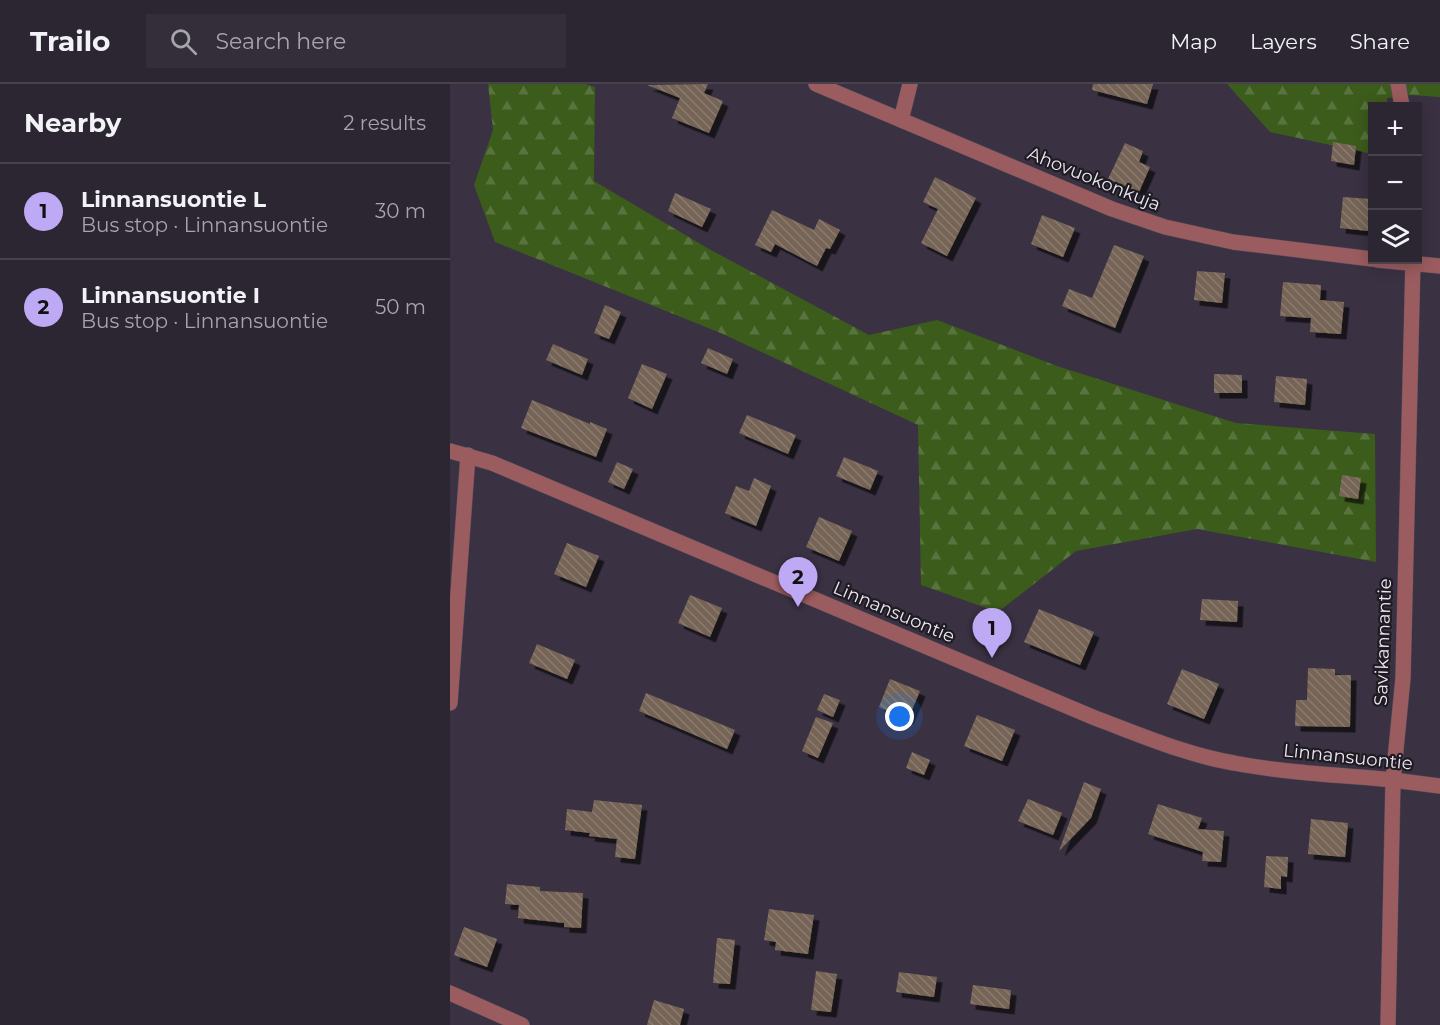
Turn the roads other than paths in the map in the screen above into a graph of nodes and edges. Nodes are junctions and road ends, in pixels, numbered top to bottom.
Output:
1 (816, 84) edge
2 (910, 84) edge
3 (1398, 84) edge
4 (1401, 102) edge
5 (901, 120) junction
6 (1368, 258) edge
7 (1422, 263) edge
8 (1413, 264) edge
9 (1440, 266) edge
10 (450, 451) edge
11 (468, 455) junction
12 (450, 703) edge
13 (1393, 780) junction
14 (1440, 786) edge
15 (450, 993) edge
16 (522, 1025) edge
17 (1388, 1025) edge

1 - 5 street, Ahovuokonkuja
2 - 5 street
3 - 4 street
5 - 6 street, Ahovuokonkuja
7 - 9 street, Ahovuokonkuja
8 - 13 street, Savikannantie
10 - 11 street, Linnansuontie
11 - 12 street
11 - 13 street, Linnansuontie
13 - 14 street, Linnansuontie
13 - 17 street, Savikannantie
15 - 16 street

